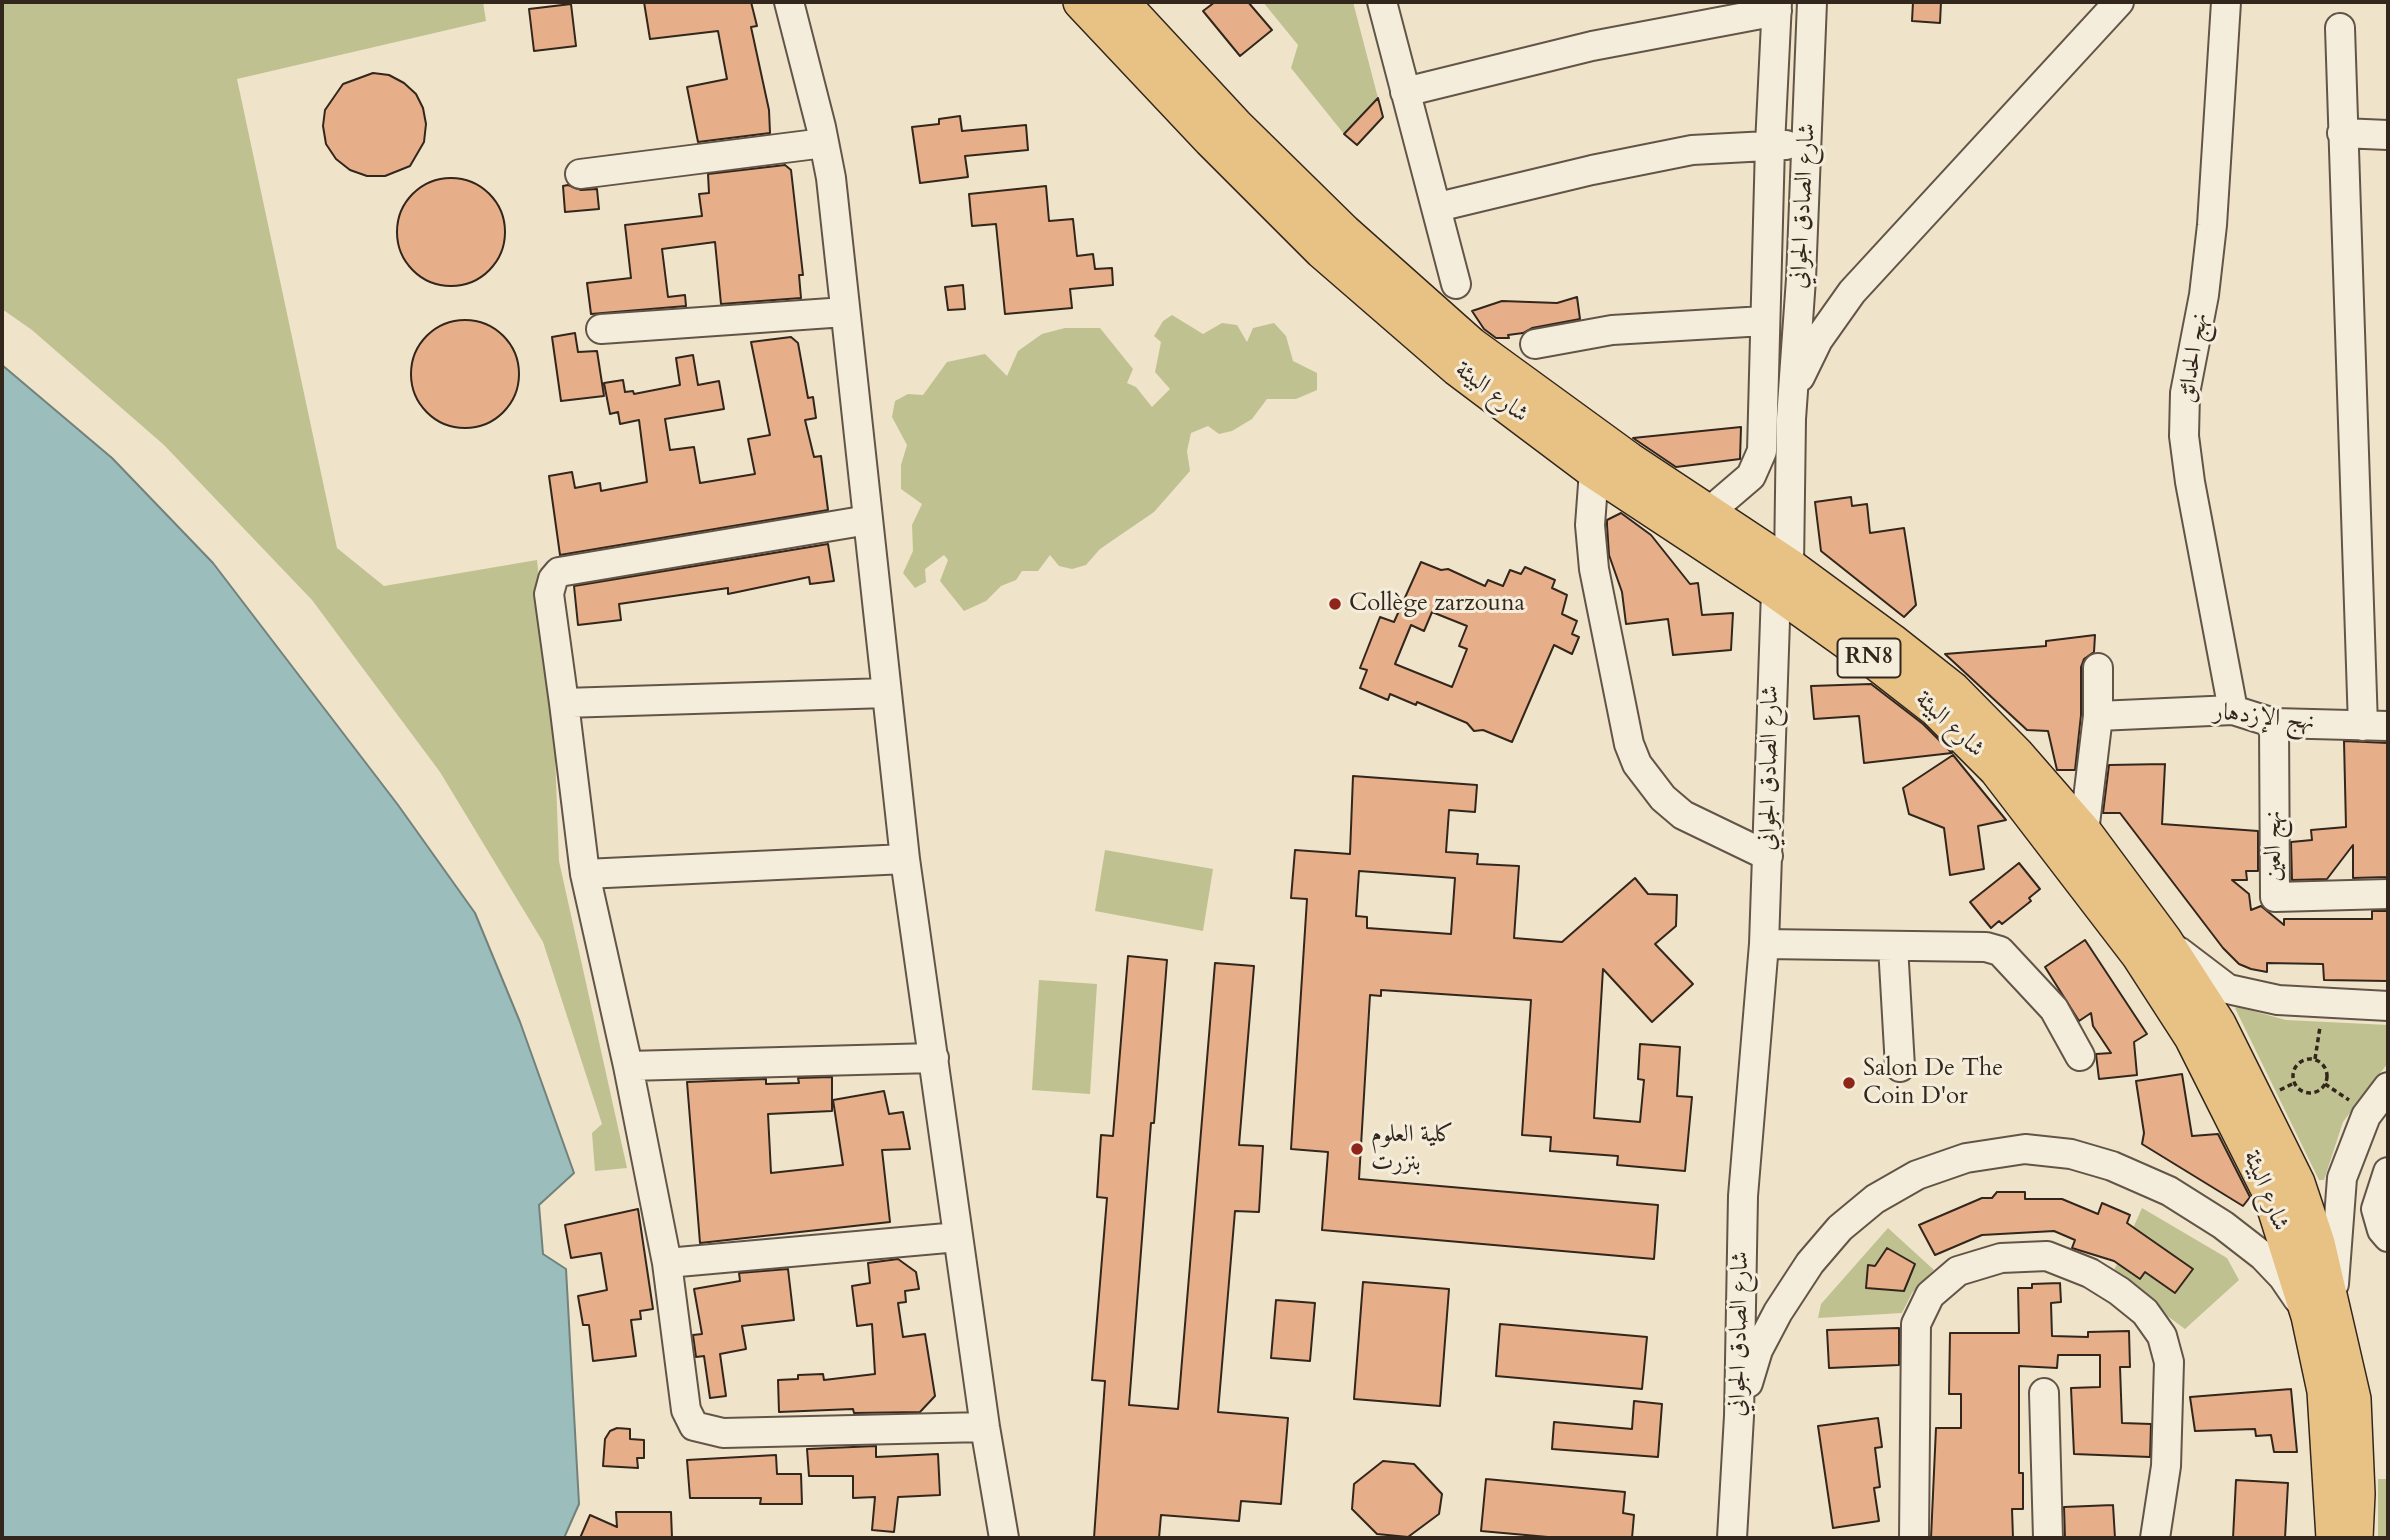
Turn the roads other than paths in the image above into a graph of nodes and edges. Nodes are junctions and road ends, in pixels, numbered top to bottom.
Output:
1 (789, 2) edge
2 (1082, 2) edge
3 (1121, 2) edge
4 (1382, 2) edge
5 (1812, 2) edge
6 (2119, 2) edge
7 (2226, 2) edge
8 (1777, 7) edge
9 (2340, 27) dead end
10 (1405, 92) junction
11 (2342, 133) junction
12 (2388, 135) edge
13 (824, 143) junction
14 (1770, 145) junction
15 (1807, 146) junction
16 (580, 174) dead end
17 (1438, 206) junction
18 (1801, 279) junction
19 (1456, 284) dead end
20 (1852, 292) junction
21 (845, 312) junction
22 (1764, 321) junction
23 (601, 330) dead end
24 (1535, 344) dead end
25 (1792, 405) junction
26 (1762, 416) junction
27 (1594, 471) junction
28 (1709, 512) junction
29 (868, 520) junction
30 (1782, 578) junction
31 (2098, 668) dead end
32 (887, 693) junction
33 (564, 702) junction
34 (2233, 710) junction
35 (2098, 716) junction
36 (2274, 723) junction
37 (2376, 726) edge
38 (2084, 832) junction
39 (1768, 856) junction
40 (905, 859) junction
41 (585, 874) junction
42 (2388, 894) edge
43 (2164, 940) junction
44 (1764, 944) junction
45 (1893, 946) junction
46 (2388, 1006) edge
47 (2080, 1056) dead end
48 (934, 1058) junction
49 (628, 1066) junction
50 (1900, 1067) dead end
51 (2388, 1087) edge
52 (2388, 1172) edge
53 (958, 1237) junction
54 (2388, 1237) edge
55 (667, 1263) junction
56 (2321, 1310) junction
57 (2045, 1393) dead end
58 (1739, 1416) junction
59 (985, 1427) junction
60 (1002, 1525) edge
61 (1013, 1538) edge
62 (1732, 1538) edge
63 (1914, 1538) edge
64 (2048, 1538) edge
65 (2155, 1538) edge
66 (2333, 1538) edge
67 (2355, 1538) edge

1 - 13 street
2 - 27 main road, شارع البيئة / RN8
3 - 28 main road, شارع البيئة / RN8
4 - 10 street
5 - 15 street, شارع الصادق الجواني
6 - 20 street
7 - 34 street, نهج الحدائق
8 - 10 street
8 - 14 street
9 - 11 street
10 - 17 street
11 - 12 street
11 - 37 street
13 - 16 street
13 - 21 street
14 - 15 street
14 - 17 street
14 - 22 street
15 - 18 street, شارع الصادق الجواني
17 - 19 street
18 - 20 street
18 - 25 street, شارع الصادق الجواني
20 - 25 street
21 - 23 street
21 - 29 street
22 - 24 street
22 - 26 street
25 - 26 street
25 - 30 street, شارع الصادق الجواني
26 - 28 street
27 - 30 main road, شارع البيئة / RN8
27 - 39 street
28 - 30 main road, شارع البيئة / RN8
29 - 32 street
29 - 33 street
30 - 38 main road, شارع البيئة / RN8
30 - 39 street, شارع الصادق الجواني
30 - 56 main road, شارع البيئة / RN8
31 - 35 street
32 - 33 street
32 - 40 street
33 - 41 street
34 - 35 street, نهج الإزدهار
34 - 36 street, نهج الإزدهار
35 - 38 street
36 - 37 street, نهج الإزدهار
36 - 42 street, نهج العين
38 - 43 main road, شارع البيئة / RN8
39 - 44 street, شارع الصادق الجواني
40 - 41 street
40 - 48 street
41 - 49 street
43 - 46 street
43 - 56 main road, شارع البيئة / RN8
44 - 45 street
44 - 58 street, شارع الصادق الجواني
45 - 47 street
45 - 50 street
48 - 49 street
48 - 53 street
49 - 55 street
51 - 56 street
52 - 54 street
53 - 55 street
53 - 59 street
55 - 59 street
56 - 58 street
56 - 66 main road, شارع البيئة / RN8
56 - 67 main road, شارع البيئة / RN8
57 - 64 street
58 - 62 street, شارع الصادق الجواني
59 - 60 street
60 - 61 street
63 - 65 street

